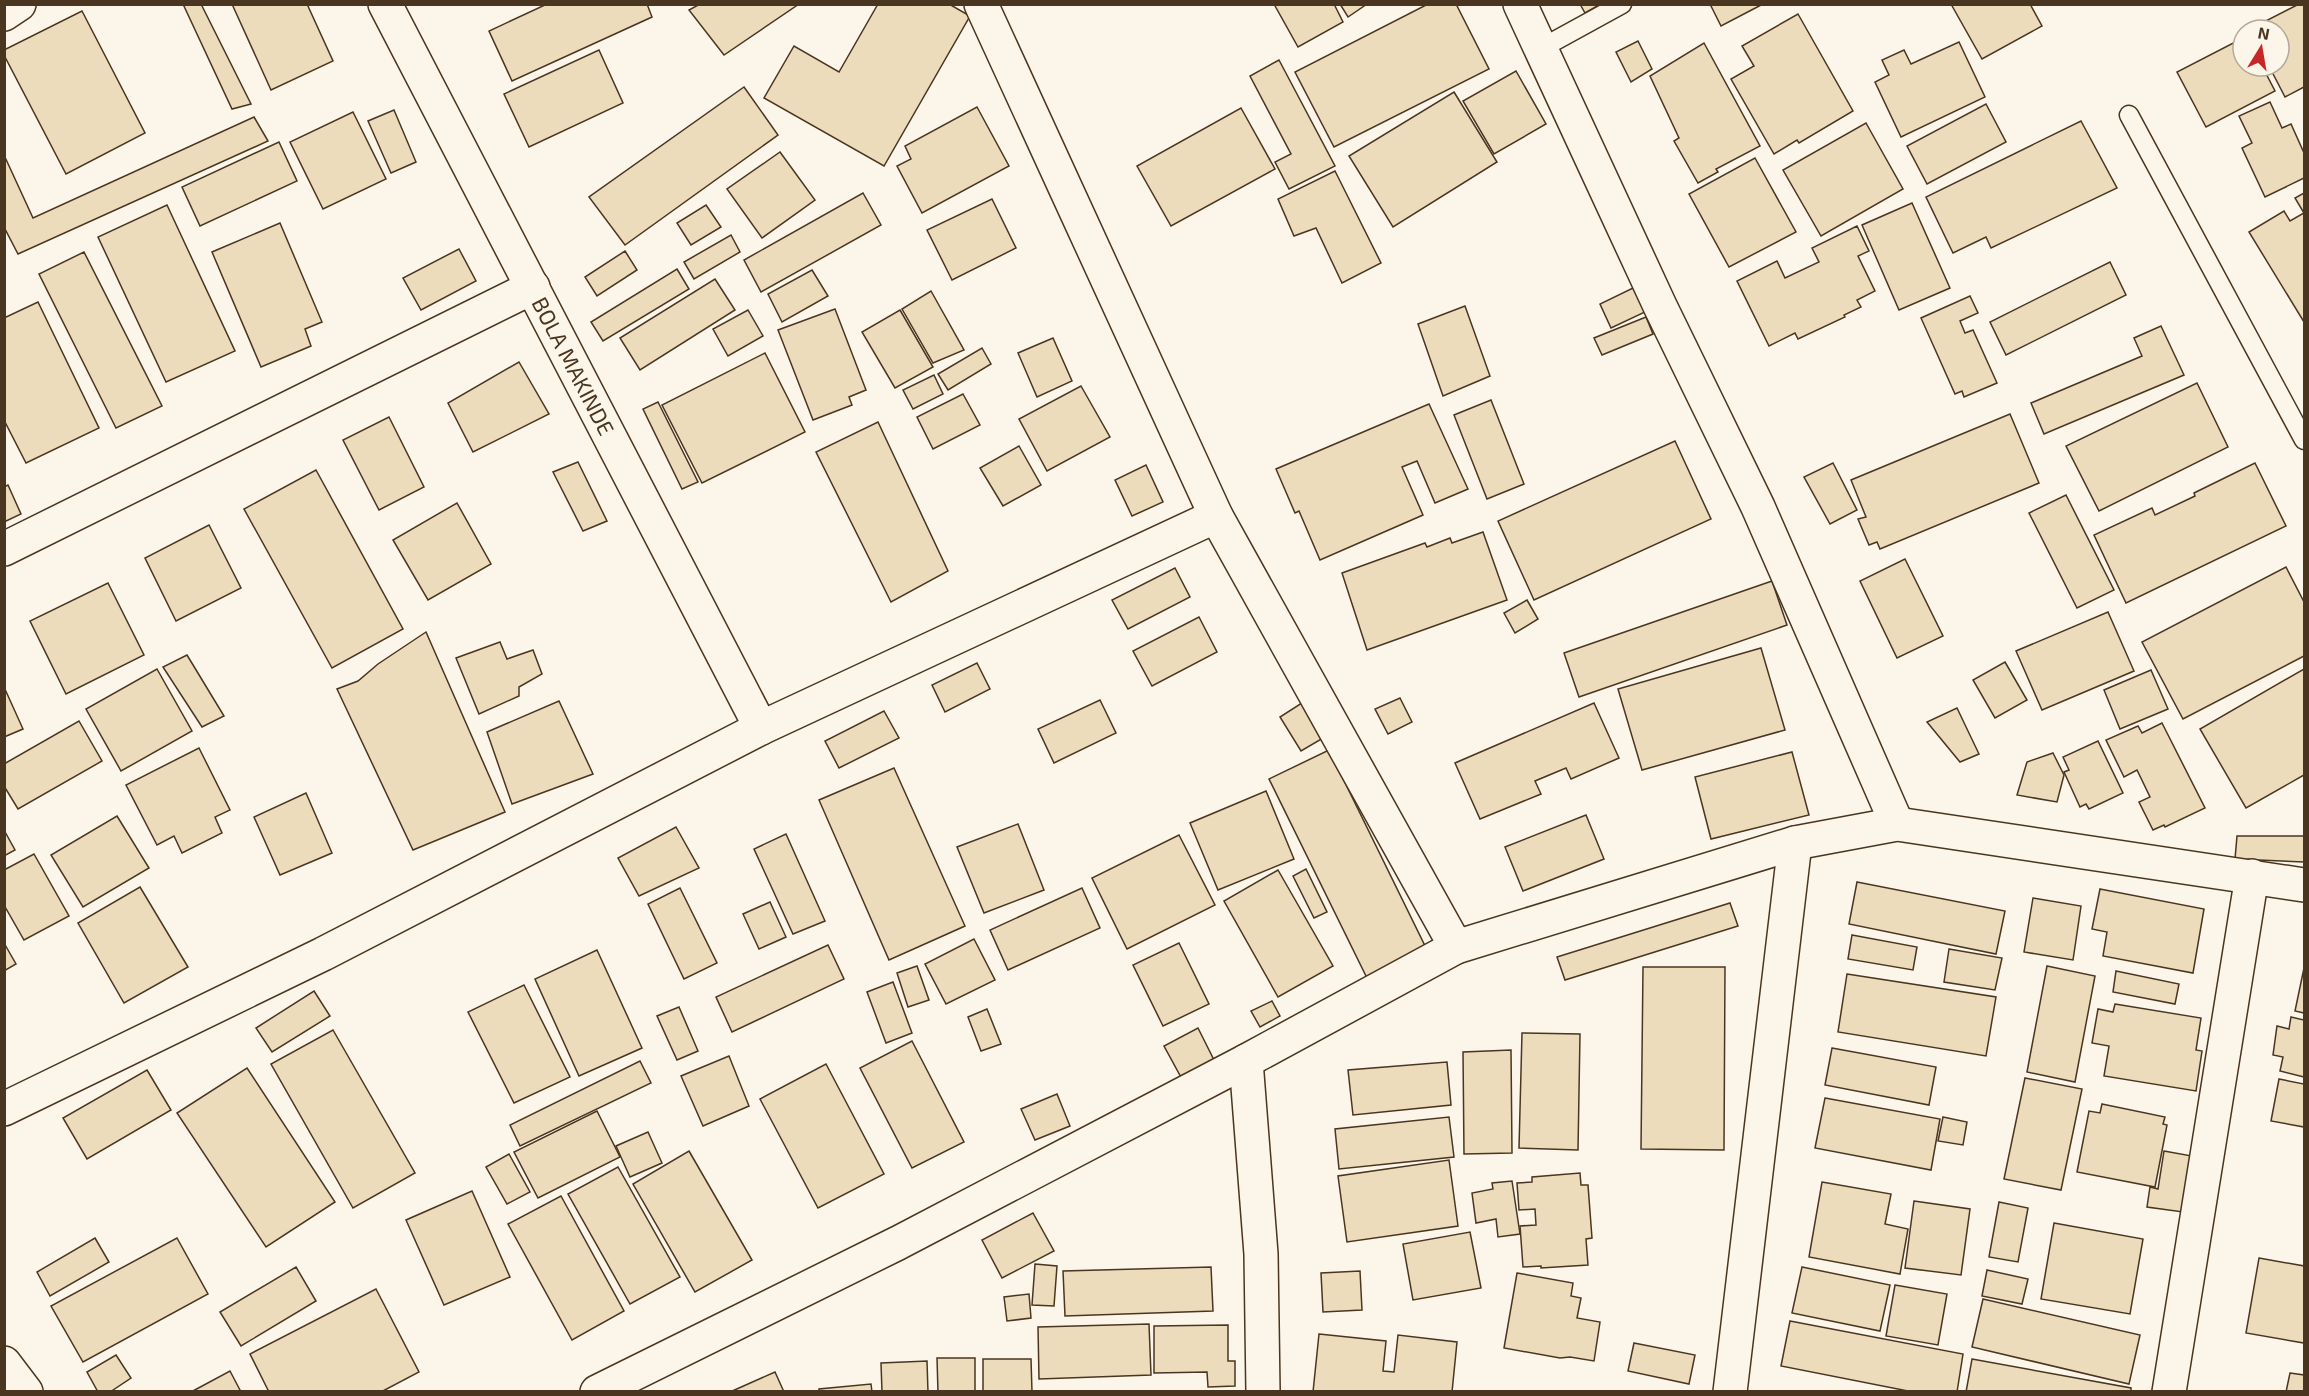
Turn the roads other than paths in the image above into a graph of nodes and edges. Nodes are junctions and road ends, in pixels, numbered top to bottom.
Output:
1 (19, 4) edge
2 (385, 4) edge
3 (981, 4) edge
4 (1520, 4) edge
5 (1622, 4) edge
6 (4, 14) edge
7 (1540, 49) junction
8 (2129, 115) dead end
9 (533, 287) junction
10 (2304, 441) edge
11 (1216, 516) junction
12 (4, 549) edge
13 (761, 728) junction
14 (1897, 824) junction
15 (1795, 843) junction
16 (2252, 876) junction
17 (2304, 885) edge
18 (1456, 947) junction
19 (1246, 1061) junction
20 (4, 1109) edge
21 (4, 1363) edge
22 (26, 1392) edge
23 (597, 1392) edge
24 (1263, 1392) edge
25 (1730, 1392) edge
26 (2169, 1392) edge

1 - 6 street
2 - 9 street, BOLA MAKINDE
3 - 11 street
4 - 7 street
5 - 7 lane
7 - 14 street
8 - 10 lane
9 - 12 street
9 - 13 street, BOLA MAKINDE
11 - 13 street
11 - 18 street
13 - 20 street
14 - 15 street
14 - 16 street
15 - 18 street
15 - 25 street
16 - 17 street
16 - 26 street
18 - 19 street
19 - 23 street
19 - 24 street
21 - 22 street

